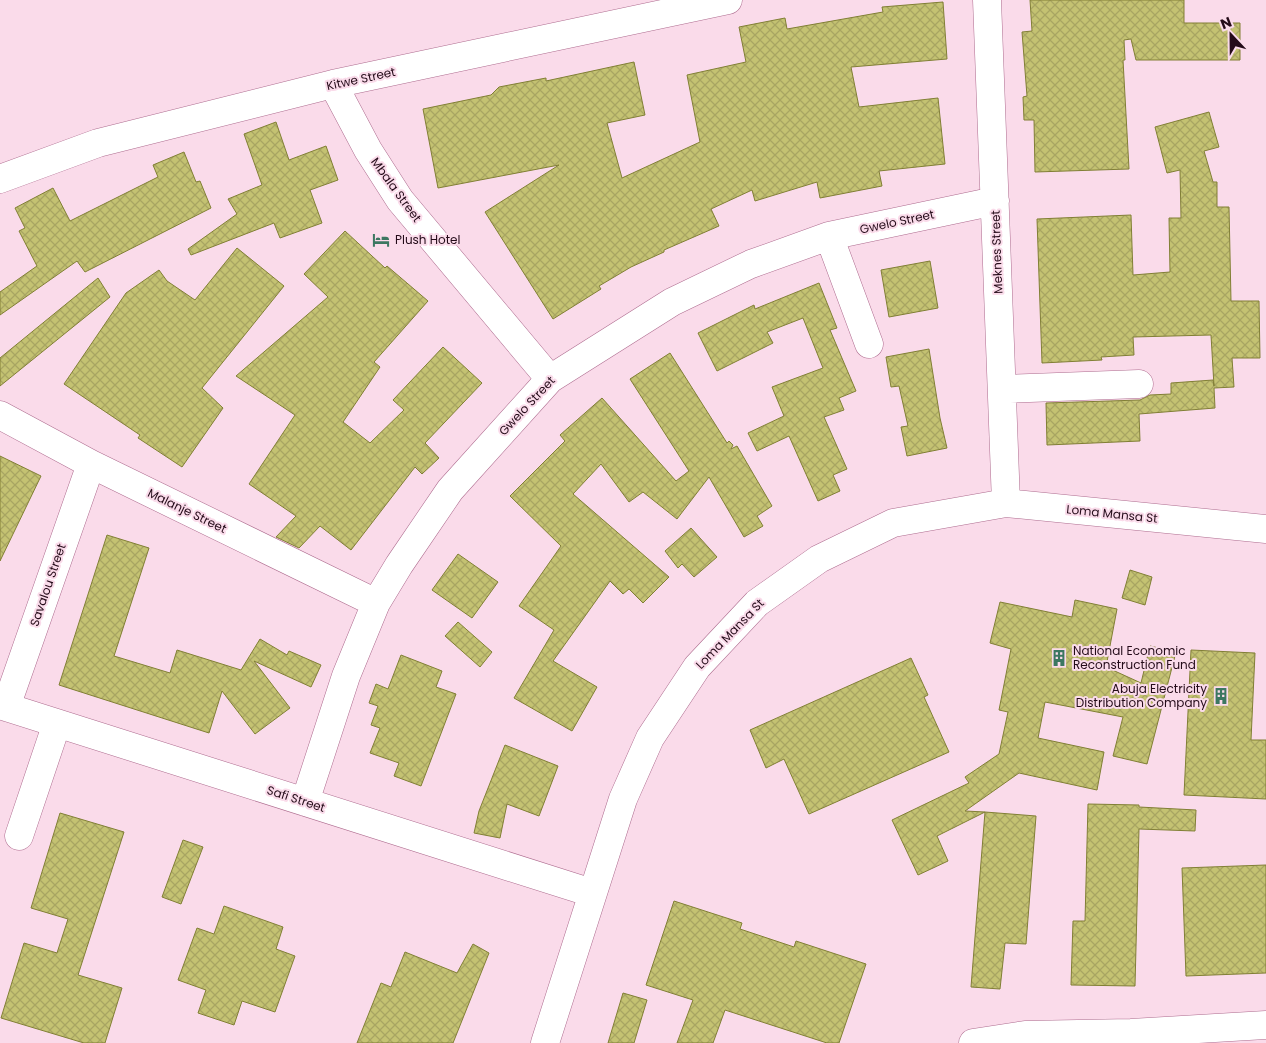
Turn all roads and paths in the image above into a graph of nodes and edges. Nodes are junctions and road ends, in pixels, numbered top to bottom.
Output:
1 (728, 0) edge
2 (987, 0) edge
3 (333, 84) junction
4 (0, 179) edge
5 (995, 202) junction
6 (829, 236) junction
7 (869, 344) dead end
8 (550, 379) junction
9 (1139, 384) dead end
10 (1002, 389) junction
11 (0, 415) edge
12 (92, 464) junction
13 (1006, 503) junction
14 (1266, 529) edge
15 (376, 603) junction
16 (3, 706) edge
17 (57, 723) junction
18 (305, 802) junction
19 (20, 836) dead end
20 (592, 893) junction
21 (1266, 1025) edge
22 (1185, 1036) edge
23 (545, 1043) edge
24 (973, 1043) edge

1 - 3 street, Kitwe Street
2 - 5 street, Meknes Street
3 - 4 street, Kitwe Street
3 - 8 street, Mbala Street
5 - 6 street, Gwelo Street
5 - 10 street, Meknes Street
6 - 7 street
6 - 8 street, Gwelo Street
8 - 15 street, Gwelo Street
9 - 10 street
10 - 13 street, Meknes Street
11 - 12 street, Malanje Street
12 - 15 street, Malanje Street
12 - 16 street, Savalou Street
13 - 14 street, Loma Mansa St
13 - 20 street, Loma Mansa St
15 - 18 street, Gwelo Street
16 - 17 street, Safi Street
17 - 18 street, Safi Street
17 - 19 street
18 - 20 street, Safi Street
20 - 23 street, Loma Mansa St
21 - 22 street
22 - 24 street

